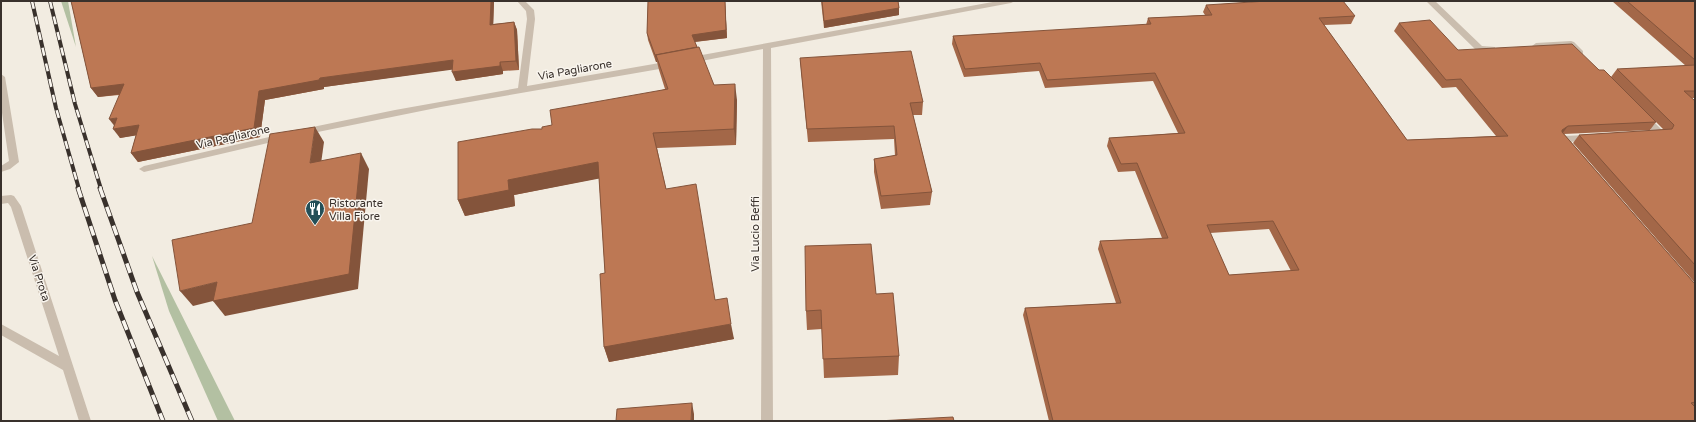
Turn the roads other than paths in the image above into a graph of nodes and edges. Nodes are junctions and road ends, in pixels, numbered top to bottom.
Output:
1 (521, 1) edge
2 (1011, 1) edge
3 (1430, 1) edge
4 (767, 47) junction
5 (1525, 47) edge
6 (1503, 48) edge
7 (1588, 61) edge
8 (1, 77) edge
9 (522, 91) junction
10 (1638, 112) edge
11 (1646, 135) edge
12 (1600, 137) edge
13 (1572, 151) edge
14 (1, 169) edge
15 (144, 169) dead end
16 (1, 200) edge
17 (1, 329) edge
18 (68, 367) junction
19 (84, 421) edge
20 (768, 421) edge

1 - 9 street
2 - 4 street, Via Pagliarone
3 - 6 street
4 - 9 street, Via Pagliarone
4 - 20 street, Via Lucio Beffi
5 - 7 street
8 - 14 street
9 - 15 street, Via Pagliarone
10 - 11 street
12 - 13 street
16 - 18 street, Via Prota
17 - 18 street
18 - 19 street, Via Prota

